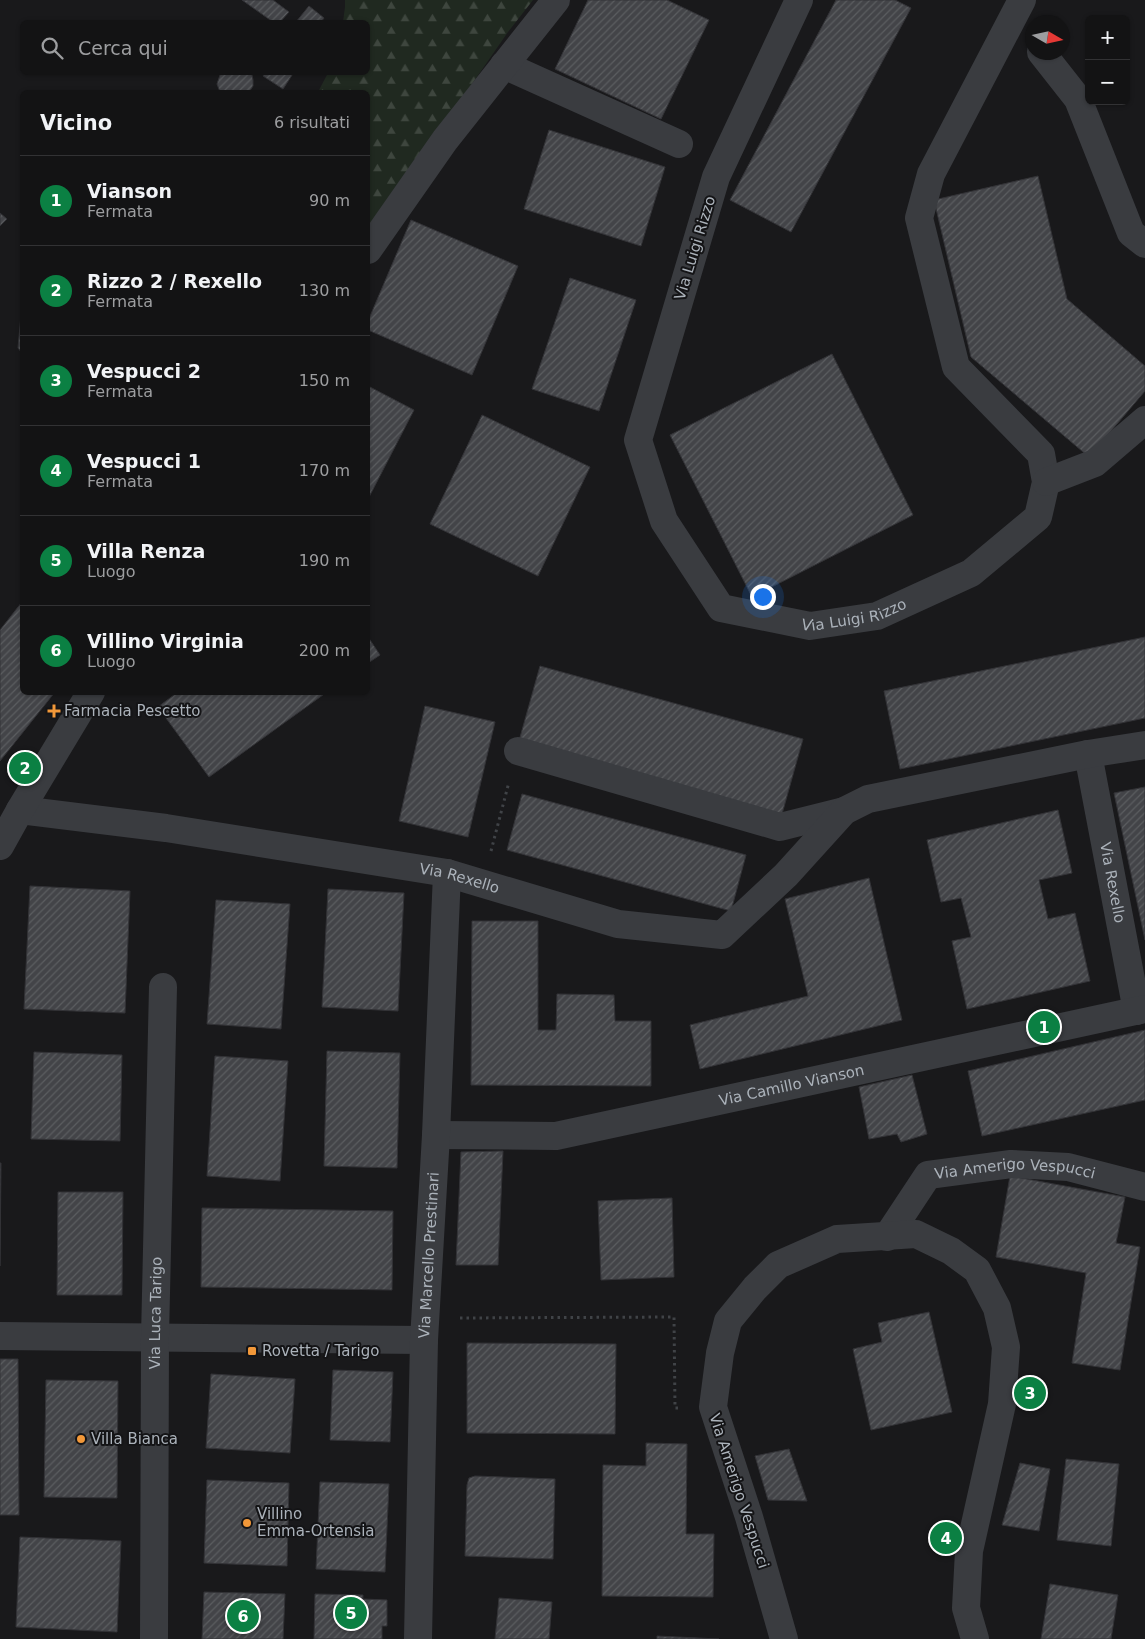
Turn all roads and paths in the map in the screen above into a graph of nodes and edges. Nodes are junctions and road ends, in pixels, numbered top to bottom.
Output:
1 (556, 0) edge
2 (800, 0) edge
3 (1017, 8) edge
4 (1025, 26) edge
5 (1048, 60) edge
6 (504, 65) junction
7 (679, 144) dead end
8 (1145, 244) edge
9 (370, 247) edge
10 (1145, 420) edge
11 (1046, 482) junction
12 (89, 695) edge
13 (1145, 745) edge
14 (518, 751) dead end
15 (1088, 754) junction
16 (20, 810) junction
17 (500, 811) dead end
18 (844, 811) junction
19 (0, 846) edge
20 (447, 873) junction
21 (483, 884) junction
22 (163, 987) dead end
23 (1141, 1010) edge
24 (436, 1136) junction
25 (1145, 1187) edge
26 (888, 1237) junction
27 (425, 1329) junction
28 (0, 1336) edge
29 (156, 1337) junction
30 (713, 1407) junction
31 (154, 1639) edge
32 (418, 1639) edge
33 (784, 1639) edge
34 (975, 1639) edge

1 - 6 street
2 - 11 street, Via Luigi Rizzo
3 - 4 street
3 - 11 street, Via Luigi Rizzo
5 - 8 street
6 - 7 street
6 - 9 street
10 - 11 street
12 - 16 street
13 - 15 street, Via Rexello
14 - 18 street, Via Rexello
15 - 18 street, Via Rexello
15 - 23 street, Via Rexello
16 - 19 street
16 - 20 street, Via Rexello
17 - 21 path
18 - 21 street, Via Rexello
20 - 21 street, Via Rexello
20 - 24 street, Via Marcello Prestinari
22 - 29 street, Via Luca Tarigo
23 - 24 street, Via Camillo Vianson
24 - 27 street, Via Marcello Prestinari
25 - 26 street, Via Amerigo Vespucci
26 - 30 street, Via Amerigo Vespucci
26 - 34 street, Via Amerigo Vespucci
27 - 29 street
27 - 30 path
27 - 32 street, Via Marcello Prestinari
28 - 29 street
29 - 31 street, Via Luca Tarigo
30 - 33 street, Via Amerigo Vespucci

